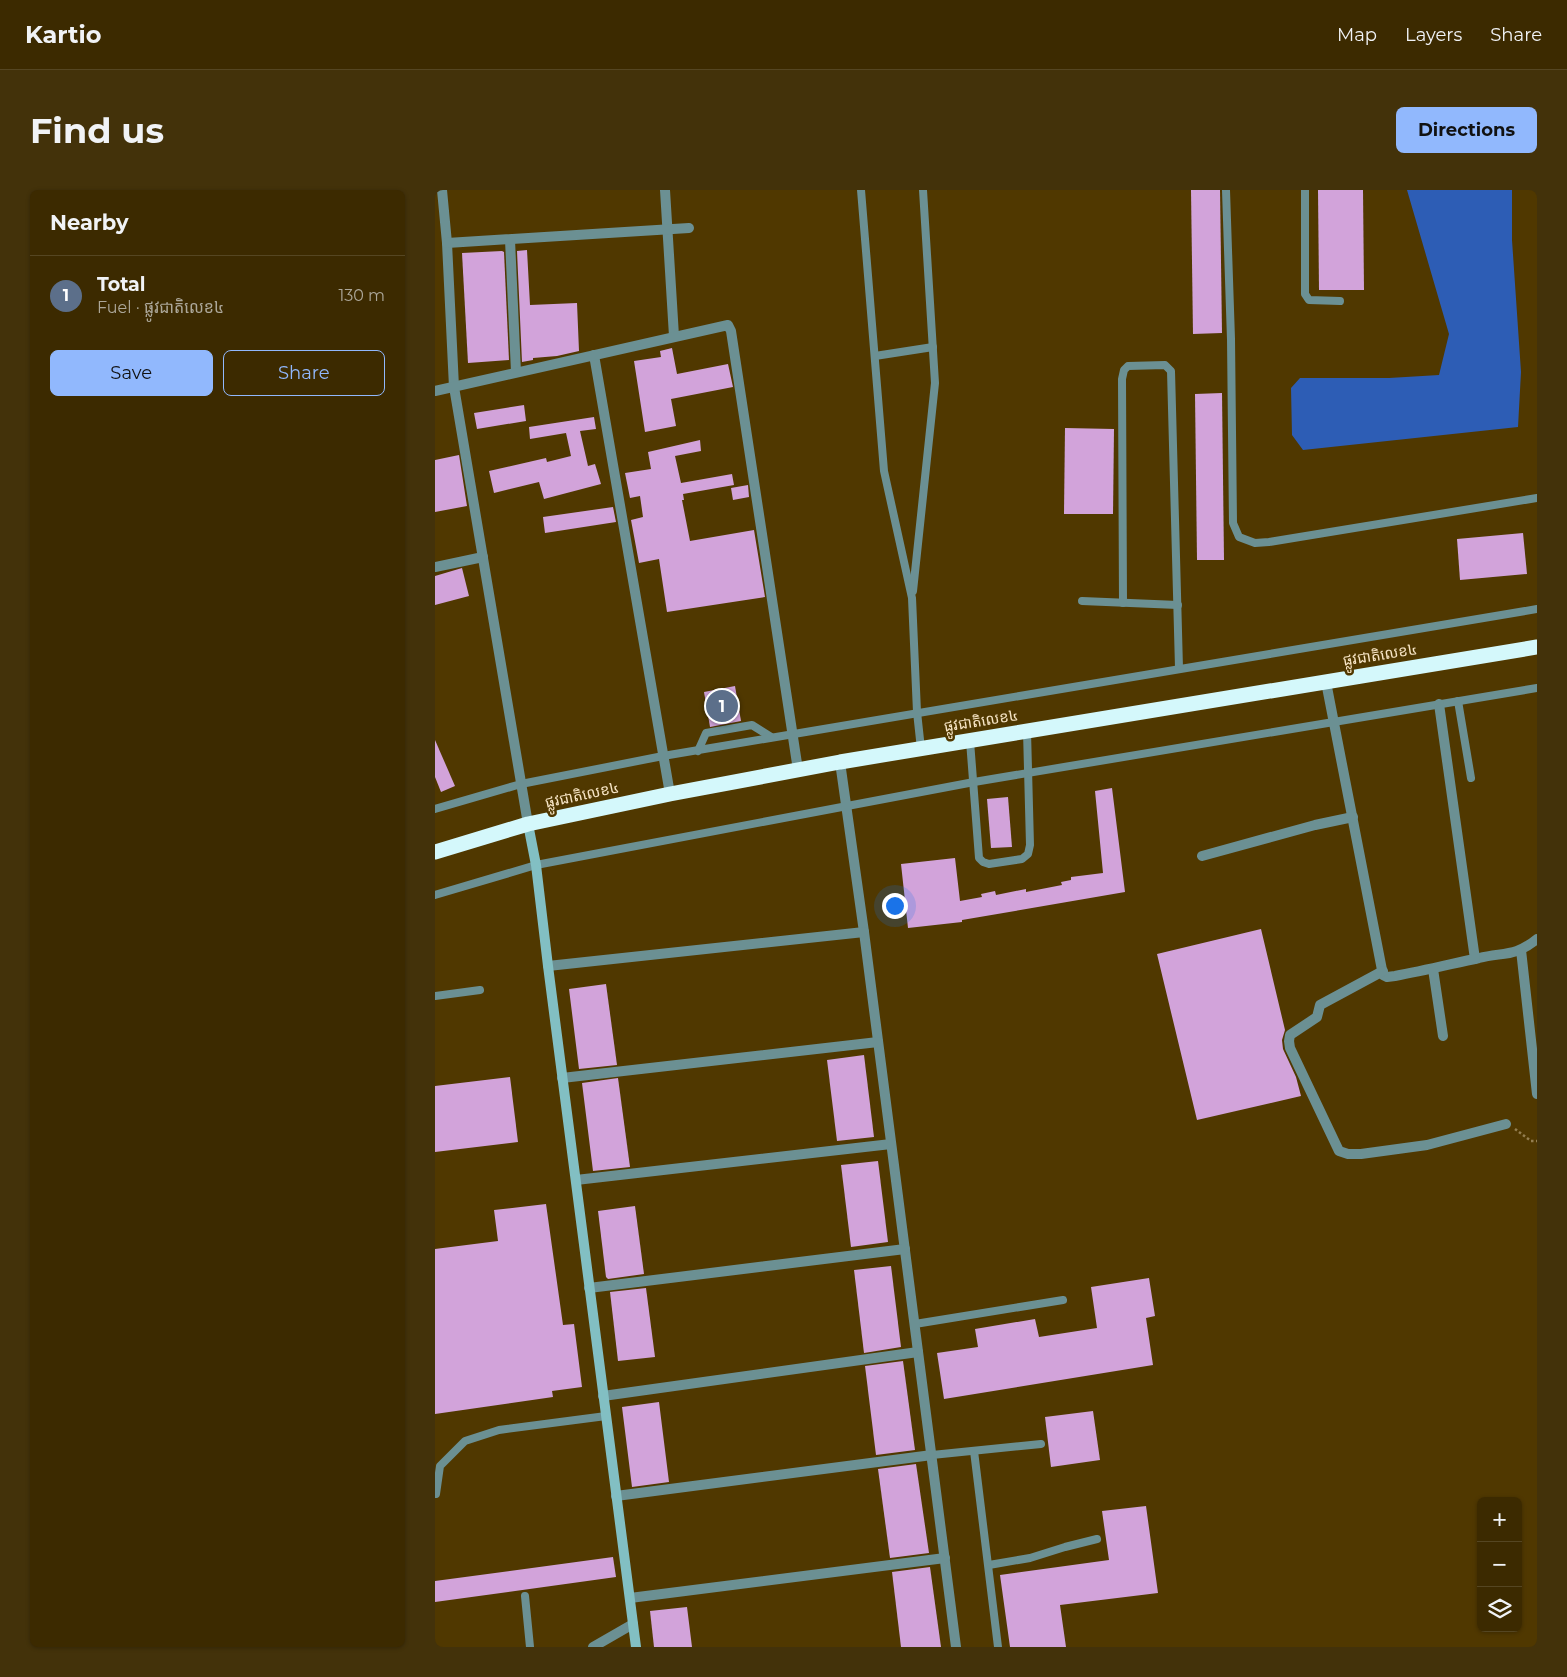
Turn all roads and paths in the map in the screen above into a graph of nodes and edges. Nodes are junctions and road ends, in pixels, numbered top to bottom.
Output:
1 (442, 190) edge
2 (665, 190) edge
3 (861, 190) edge
4 (923, 190) edge
5 (1226, 190) edge
6 (1305, 190) edge
7 (689, 228) dead end
8 (668, 229) junction
9 (510, 240) junction
10 (447, 243) junction
11 (1340, 301) dead end
12 (675, 336) junction
13 (933, 347) junction
14 (594, 355) junction
15 (875, 356) junction
16 (516, 372) junction
17 (454, 387) junction
18 (435, 391) edge
19 (1537, 498) edge
20 (483, 557) junction
21 (435, 567) edge
22 (912, 598) junction
23 (1082, 601) dead end
24 (1123, 603) junction
25 (1178, 605) junction
26 (1537, 609) edge
27 (1537, 647) edge
28 (1179, 668) junction
29 (1326, 682) junction
30 (1537, 688) edge
31 (1458, 701) junction
32 (1439, 704) junction
33 (917, 712) junction
34 (1334, 722) junction
35 (1027, 731) junction
36 (793, 733) junction
37 (771, 737) junction
38 (970, 741) junction
39 (921, 749) junction
40 (698, 751) junction
41 (663, 756) junction
42 (840, 762) junction
43 (798, 770) junction
44 (1029, 773) junction
45 (1471, 778) dead end
46 (974, 782) junction
47 (521, 784) junction
48 (671, 794) junction
49 (847, 807) junction
50 (435, 809) edge
51 (1353, 817) junction
52 (528, 824) junction
53 (435, 852) edge
54 (1201, 856) dead end
55 (537, 865) junction
56 (435, 895) edge
57 (864, 932) junction
58 (1537, 939) edge
59 (1521, 950) junction
60 (1475, 959) junction
61 (548, 966) junction
62 (1433, 969) junction
63 (1383, 971) junction
64 (480, 990) dead end
65 (435, 996) edge
66 (1443, 1036) dead end
67 (878, 1042) junction
68 (562, 1078) junction
69 (1537, 1094) edge
70 (1506, 1124) joint
71 (1537, 1141) edge
72 (891, 1144) junction
73 (575, 1180) junction
74 (905, 1249) junction
75 (589, 1288) junction
76 (1063, 1300) dead end
77 (915, 1324) junction
78 (918, 1352) junction
79 (603, 1396) junction
80 (606, 1416) junction
81 (1041, 1444) dead end
82 (974, 1451) junction
83 (931, 1455) junction
84 (436, 1494) dead end
85 (616, 1496) junction
86 (1097, 1539) dead end
87 (945, 1558) junction
88 (989, 1566) junction
89 (525, 1596) dead end
90 (630, 1598) junction
91 (633, 1624) junction
92 (530, 1647) edge
93 (593, 1647) edge
94 (636, 1647) edge
95 (956, 1647) edge
96 (998, 1647) edge

1 - 10 street
2 - 8 street
3 - 15 lane
4 - 13 lane
5 - 19 lane
6 - 11 lane
7 - 8 street
8 - 9 street
8 - 12 street
9 - 10 street
9 - 16 street
10 - 17 street
12 - 14 street
12 - 36 street
13 - 15 lane
13 - 22 lane
14 - 16 street
14 - 41 street
15 - 22 lane
16 - 17 street
17 - 18 street
17 - 20 street
20 - 21 street
20 - 47 street
22 - 33 lane
23 - 24 lane
24 - 25 lane
24 - 25 lane
25 - 28 lane
26 - 28 lane
27 - 29 highway, ផ្លូវជាតិលេខ៤
28 - 33 lane
29 - 34 street
29 - 35 highway, ផ្លូវជាតិលេខ៤
30 - 31 lane
31 - 32 lane
31 - 45 lane
32 - 34 lane
32 - 60 street
33 - 36 lane
33 - 39 lane
34 - 44 lane
34 - 51 street
35 - 38 highway, ផ្លូវជាតិលេខ៤
35 - 44 lane
36 - 37 lane
36 - 43 street
37 - 40 lane
37 - 40 lane
38 - 39 highway, ផ្លូវជាតិលេខ៤
38 - 46 lane
39 - 42 highway, ផ្លូវជាតិលេខ៤
40 - 41 lane
41 - 47 lane
41 - 48 street
42 - 43 highway, ផ្លូវជាតិលេខ៤
42 - 49 street
43 - 48 highway, ផ្លូវជាតិលេខ៤
44 - 46 lane
44 - 46 lane
46 - 49 lane
47 - 50 lane
47 - 52 street
48 - 52 highway, ផ្លូវជាតិលេខ៤
49 - 55 lane
49 - 57 street
51 - 54 street
51 - 63 street
52 - 53 highway, ផ្លូវជាតិលេខ៤
52 - 55 street
55 - 56 lane
55 - 61 street
57 - 61 street
57 - 67 street
58 - 59 street
59 - 60 street
59 - 69 street
60 - 62 street
61 - 68 street
62 - 63 street
62 - 66 street
63 - 70 street
64 - 65 lane
67 - 68 street
67 - 72 street
68 - 73 street
70 - 71 path
72 - 73 street
72 - 74 street
73 - 75 street
74 - 75 street
74 - 77 street
75 - 79 street
76 - 77 lane
77 - 78 street
78 - 79 street
78 - 83 street
79 - 80 street
80 - 84 lane
80 - 85 street
81 - 82 lane
82 - 83 lane
82 - 88 lane
83 - 85 street
83 - 87 street
85 - 90 street
86 - 88 lane
87 - 90 street
87 - 95 street
88 - 96 lane
89 - 92 lane
90 - 91 street
91 - 93 street
91 - 94 street

